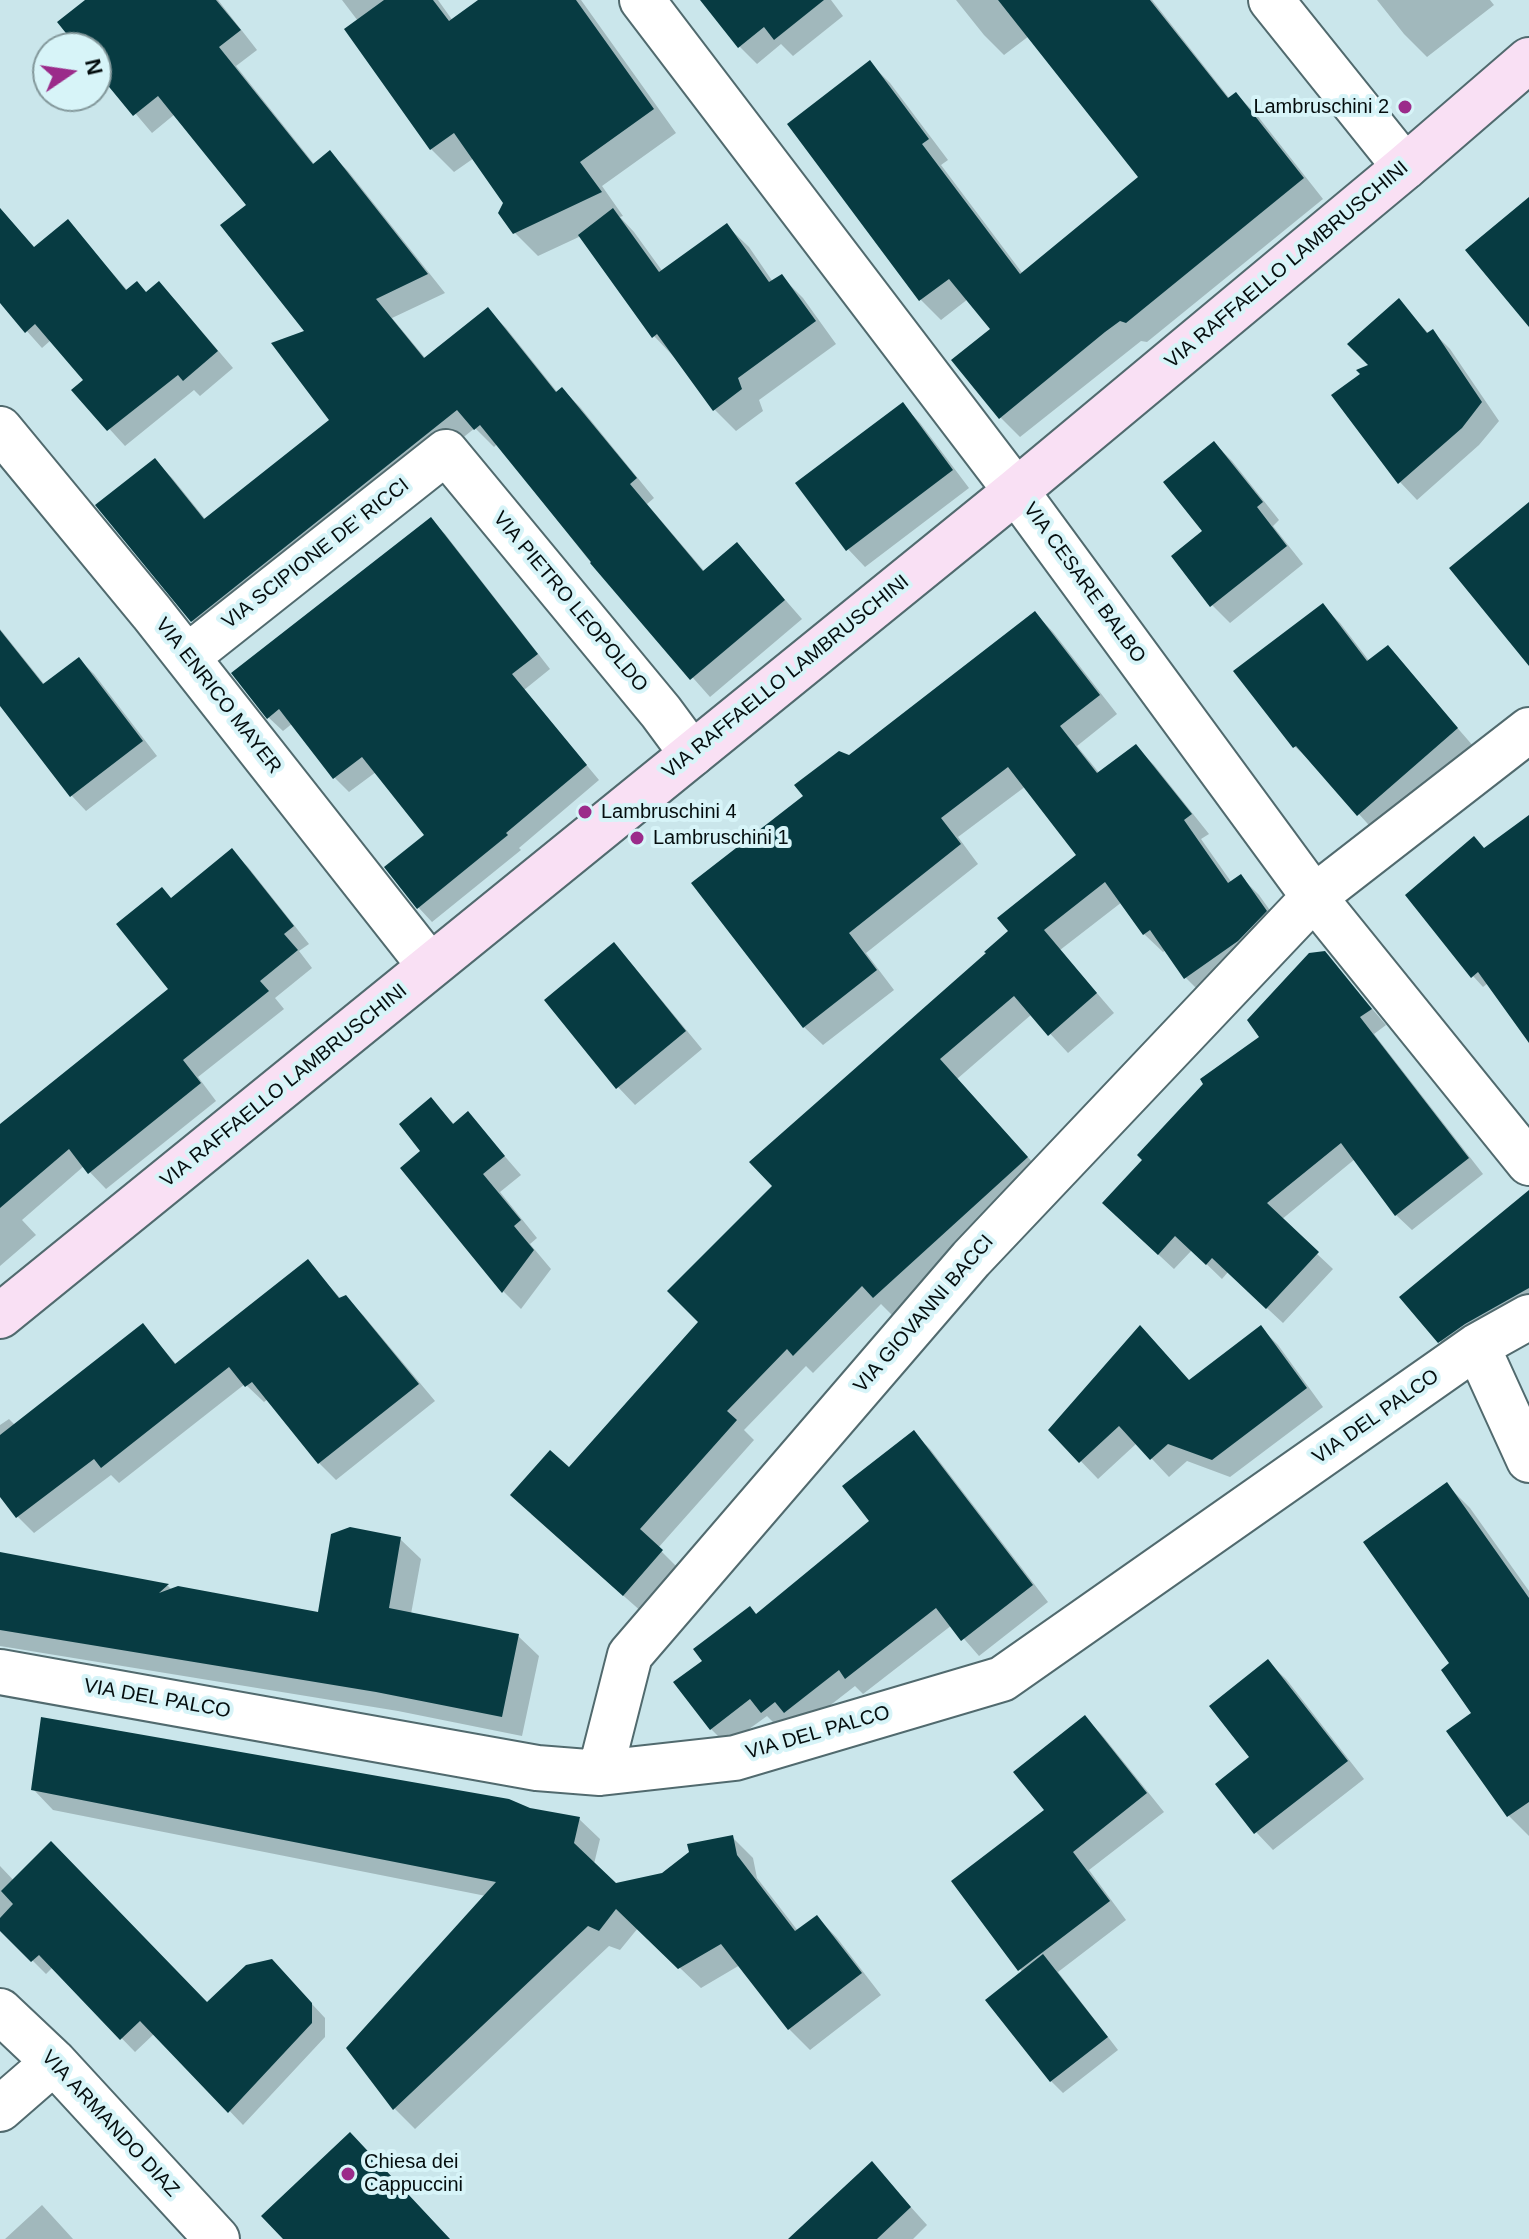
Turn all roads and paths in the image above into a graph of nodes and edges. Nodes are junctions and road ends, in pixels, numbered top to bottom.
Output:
1 (642, 0) edge
2 (1271, 0) edge
3 (1529, 60) edge
4 (1405, 167) junction
5 (0, 429) edge
6 (446, 452) joint
7 (1016, 491) junction
8 (187, 657) junction
9 (1529, 730) edge
10 (692, 754) junction
11 (1314, 897) junction
12 (430, 966) junction
13 (1529, 1163) edge
14 (0, 1316) edge
15 (1529, 1317) edge
16 (1477, 1346) junction
17 (1529, 1460) edge
18 (0, 1672) edge
19 (600, 1773) junction
20 (0, 2011) edge
21 (54, 2062) junction
22 (0, 2109) edge
23 (217, 2239) edge

1 - 7 street, VIA CESARE BALBO
2 - 4 street
3 - 4 main road, VIA RAFFAELLO LAMBRUSCHINI
4 - 7 main road, VIA RAFFAELLO LAMBRUSCHINI
5 - 8 street, VIA ENRICO MAYER
6 - 8 street, VIA SCIPIONE DE' RICCI
6 - 10 street, VIA PIETRO LEOPOLDO
7 - 10 main road, VIA RAFFAELLO LAMBRUSCHINI
7 - 11 street, VIA CESARE BALBO
8 - 12 street, VIA ENRICO MAYER
9 - 11 street, VIA GIOVANNI BACCI
10 - 12 main road, VIA RAFFAELLO LAMBRUSCHINI
11 - 13 street, VIA CESARE BALBO
11 - 19 street, VIA GIOVANNI BACCI
12 - 14 main road, VIA RAFFAELLO LAMBRUSCHINI
15 - 16 street, VIA DEL PALCO
16 - 17 street
16 - 19 street, VIA DEL PALCO
18 - 19 street, VIA DEL PALCO
20 - 21 street, VIA ARMANDO DIAZ
21 - 22 street
21 - 23 street, VIA ARMANDO DIAZ

